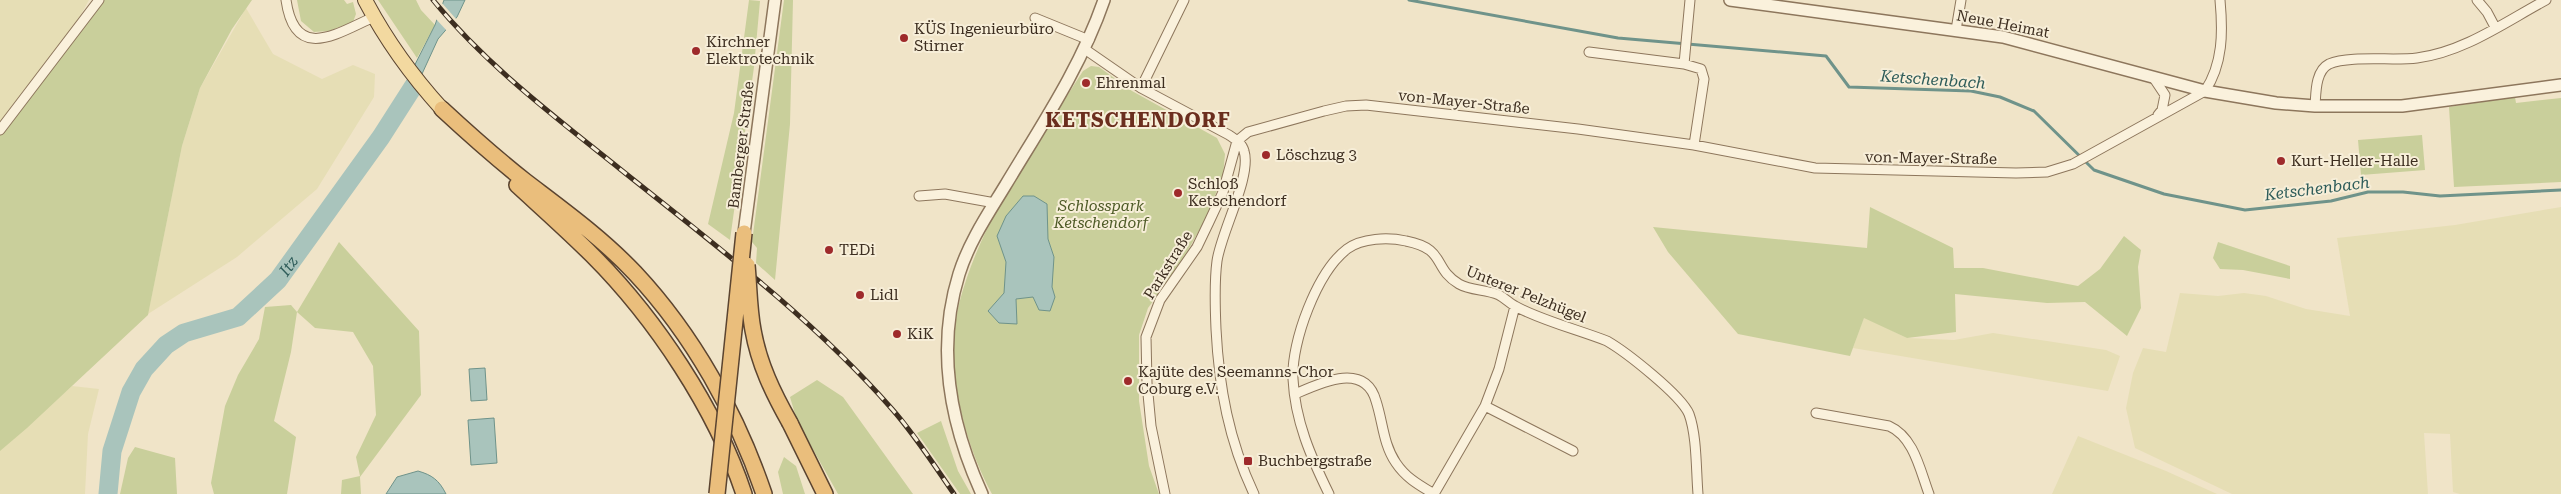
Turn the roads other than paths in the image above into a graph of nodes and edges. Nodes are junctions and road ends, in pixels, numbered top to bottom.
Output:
1 (99, 0) edge
2 (286, 0) edge
3 (365, 0) edge
4 (1104, 0) edge
5 (1184, 0) edge
6 (1690, 0) edge
7 (1730, 0) edge
8 (1961, 0) edge
9 (2220, 0) edge
10 (2477, 0) edge
11 (2546, 0) edge
12 (774, 2) edge
13 (374, 17) junction
14 (1035, 18) dead end
15 (2495, 27) junction
16 (1956, 30) junction
17 (1087, 45) junction
18 (1589, 52) dead end
19 (1684, 64) junction
20 (2153, 76) junction
21 (2561, 85) edge
22 (1141, 88) junction
23 (2205, 91) junction
24 (2315, 106) junction
25 (442, 110) junction
26 (2156, 118) junction
27 (0, 130) edge
28 (1237, 141) junction
29 (1694, 145) junction
30 (919, 196) dead end
31 (995, 203) junction
32 (744, 234) junction
33 (1515, 306) junction
34 (1294, 394) junction
35 (1486, 406) junction
36 (1816, 413) dead end
37 (1573, 450) dead end
38 (718, 494) edge
39 (744, 494) edge
40 (764, 494) edge
41 (825, 494) edge
42 (982, 494) edge
43 (1165, 494) edge
44 (1254, 494) edge
45 (1329, 494) edge
46 (1434, 494) edge
47 (1698, 494) edge
48 (1929, 494) edge

1 - 27 street
2 - 13 street
3 - 13 main road
4 - 17 street
5 - 22 street
6 - 19 street
7 - 16 street, Neue Heimat
8 - 16 street
9 - 23 street
10 - 15 street
11 - 15 street
12 - 32 street, Bamberger Straße
13 - 25 main road
14 - 17 street
15 - 24 street
16 - 20 street, Neue Heimat
17 - 22 street
17 - 31 street
18 - 19 street
19 - 29 street
20 - 23 street, Neue Heimat
20 - 26 street
21 - 24 street, Neue Heimat
22 - 28 street
23 - 24 street, Neue Heimat
23 - 26 street, von-Mayer-Straße
25 - 39 highway
25 - 40 highway
26 - 29 street, von-Mayer-Straße
28 - 29 street, von-Mayer-Straße
28 - 43 street, Parkstraße
28 - 44 street
30 - 31 street
31 - 42 street
32 - 38 highway, bridge
32 - 41 highway, bridge
33 - 34 street, Unterer Pelzhügel
33 - 35 street
33 - 47 street, Unterer Pelzhügel
34 - 45 street, Unterer Pelzhügel
34 - 46 street
35 - 37 street
35 - 46 street
36 - 48 street

